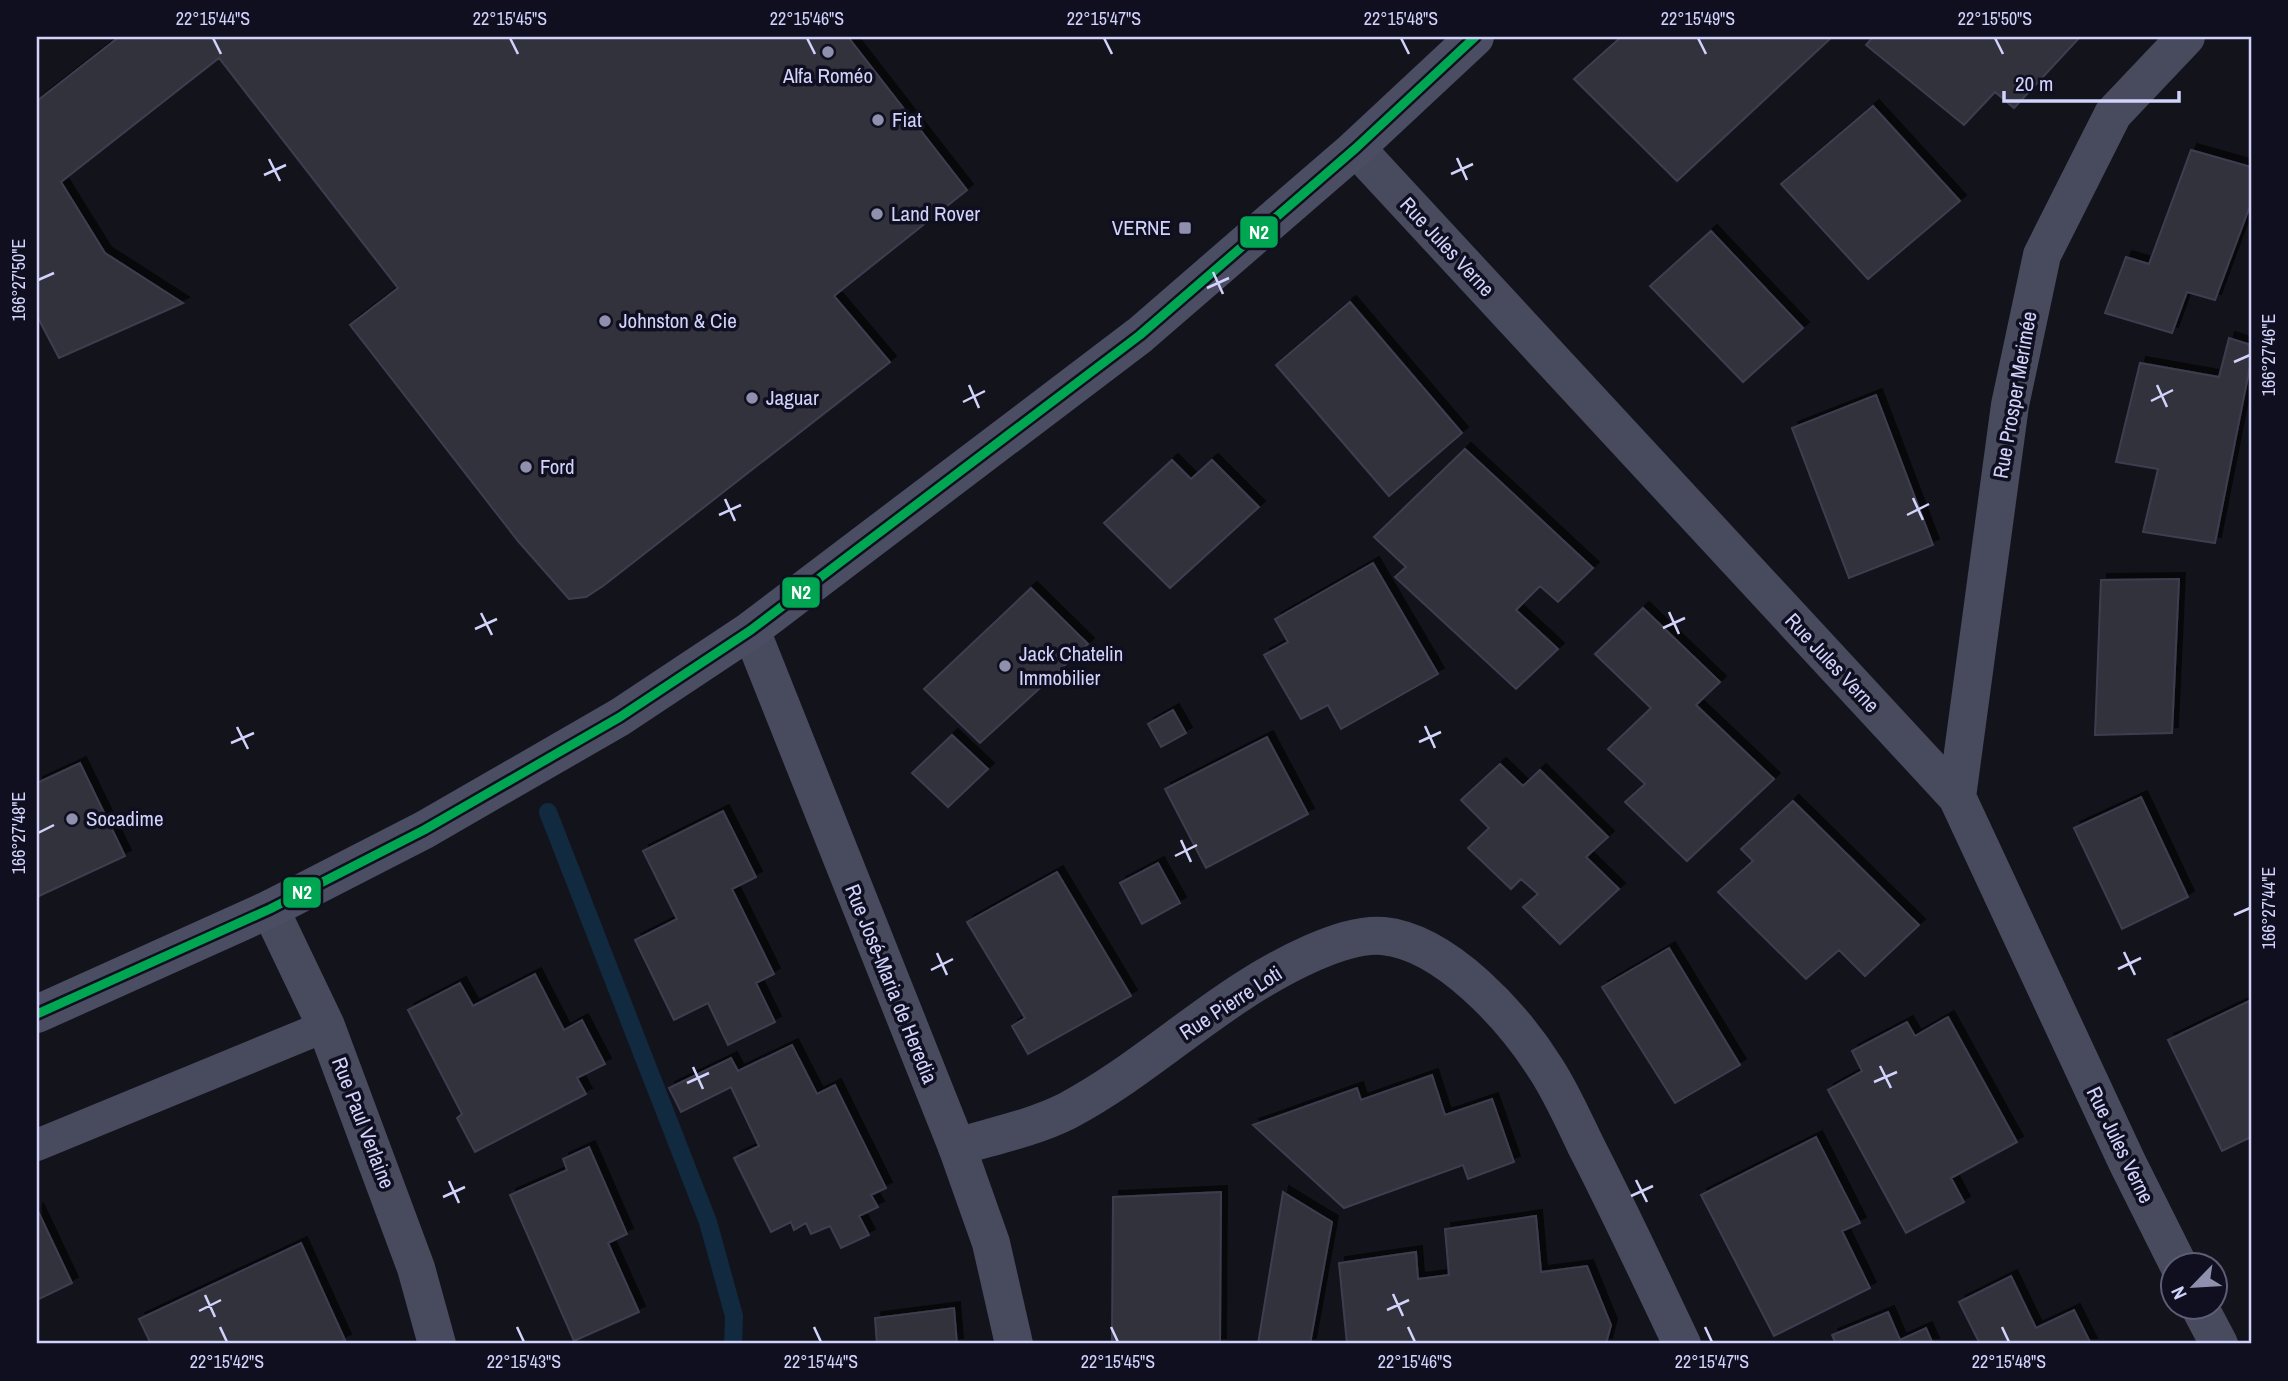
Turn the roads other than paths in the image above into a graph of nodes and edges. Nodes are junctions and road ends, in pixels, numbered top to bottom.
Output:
1 (1475, 37) edge
2 (2186, 37) edge
3 (1356, 148) junction
4 (751, 629) junction
5 (1957, 797) junction
6 (270, 909) junction
7 (37, 1014) edge
8 (326, 1026) junction
9 (37, 1144) edge
10 (957, 1147) junction
11 (2172, 1252) edge
12 (2208, 1322) edge
13 (437, 1344) edge
14 (1014, 1344) edge
15 (1682, 1344) edge
16 (2219, 1344) edge

1 - 3 main road
2 - 5 street, Rue Prosper Merimée
3 - 4 main road
3 - 5 street, Rue Jules Verne
4 - 6 main road
4 - 10 street, Rue José-Maria de Heredia
5 - 11 street, Rue Jules Verne
6 - 7 main road
6 - 8 street, Rue Paul Verlaine
8 - 9 lane
8 - 13 street, Rue Paul Verlaine
10 - 14 street, Rue José-Maria de Heredia
10 - 15 street, Rue Pierre Loti
12 - 16 street

